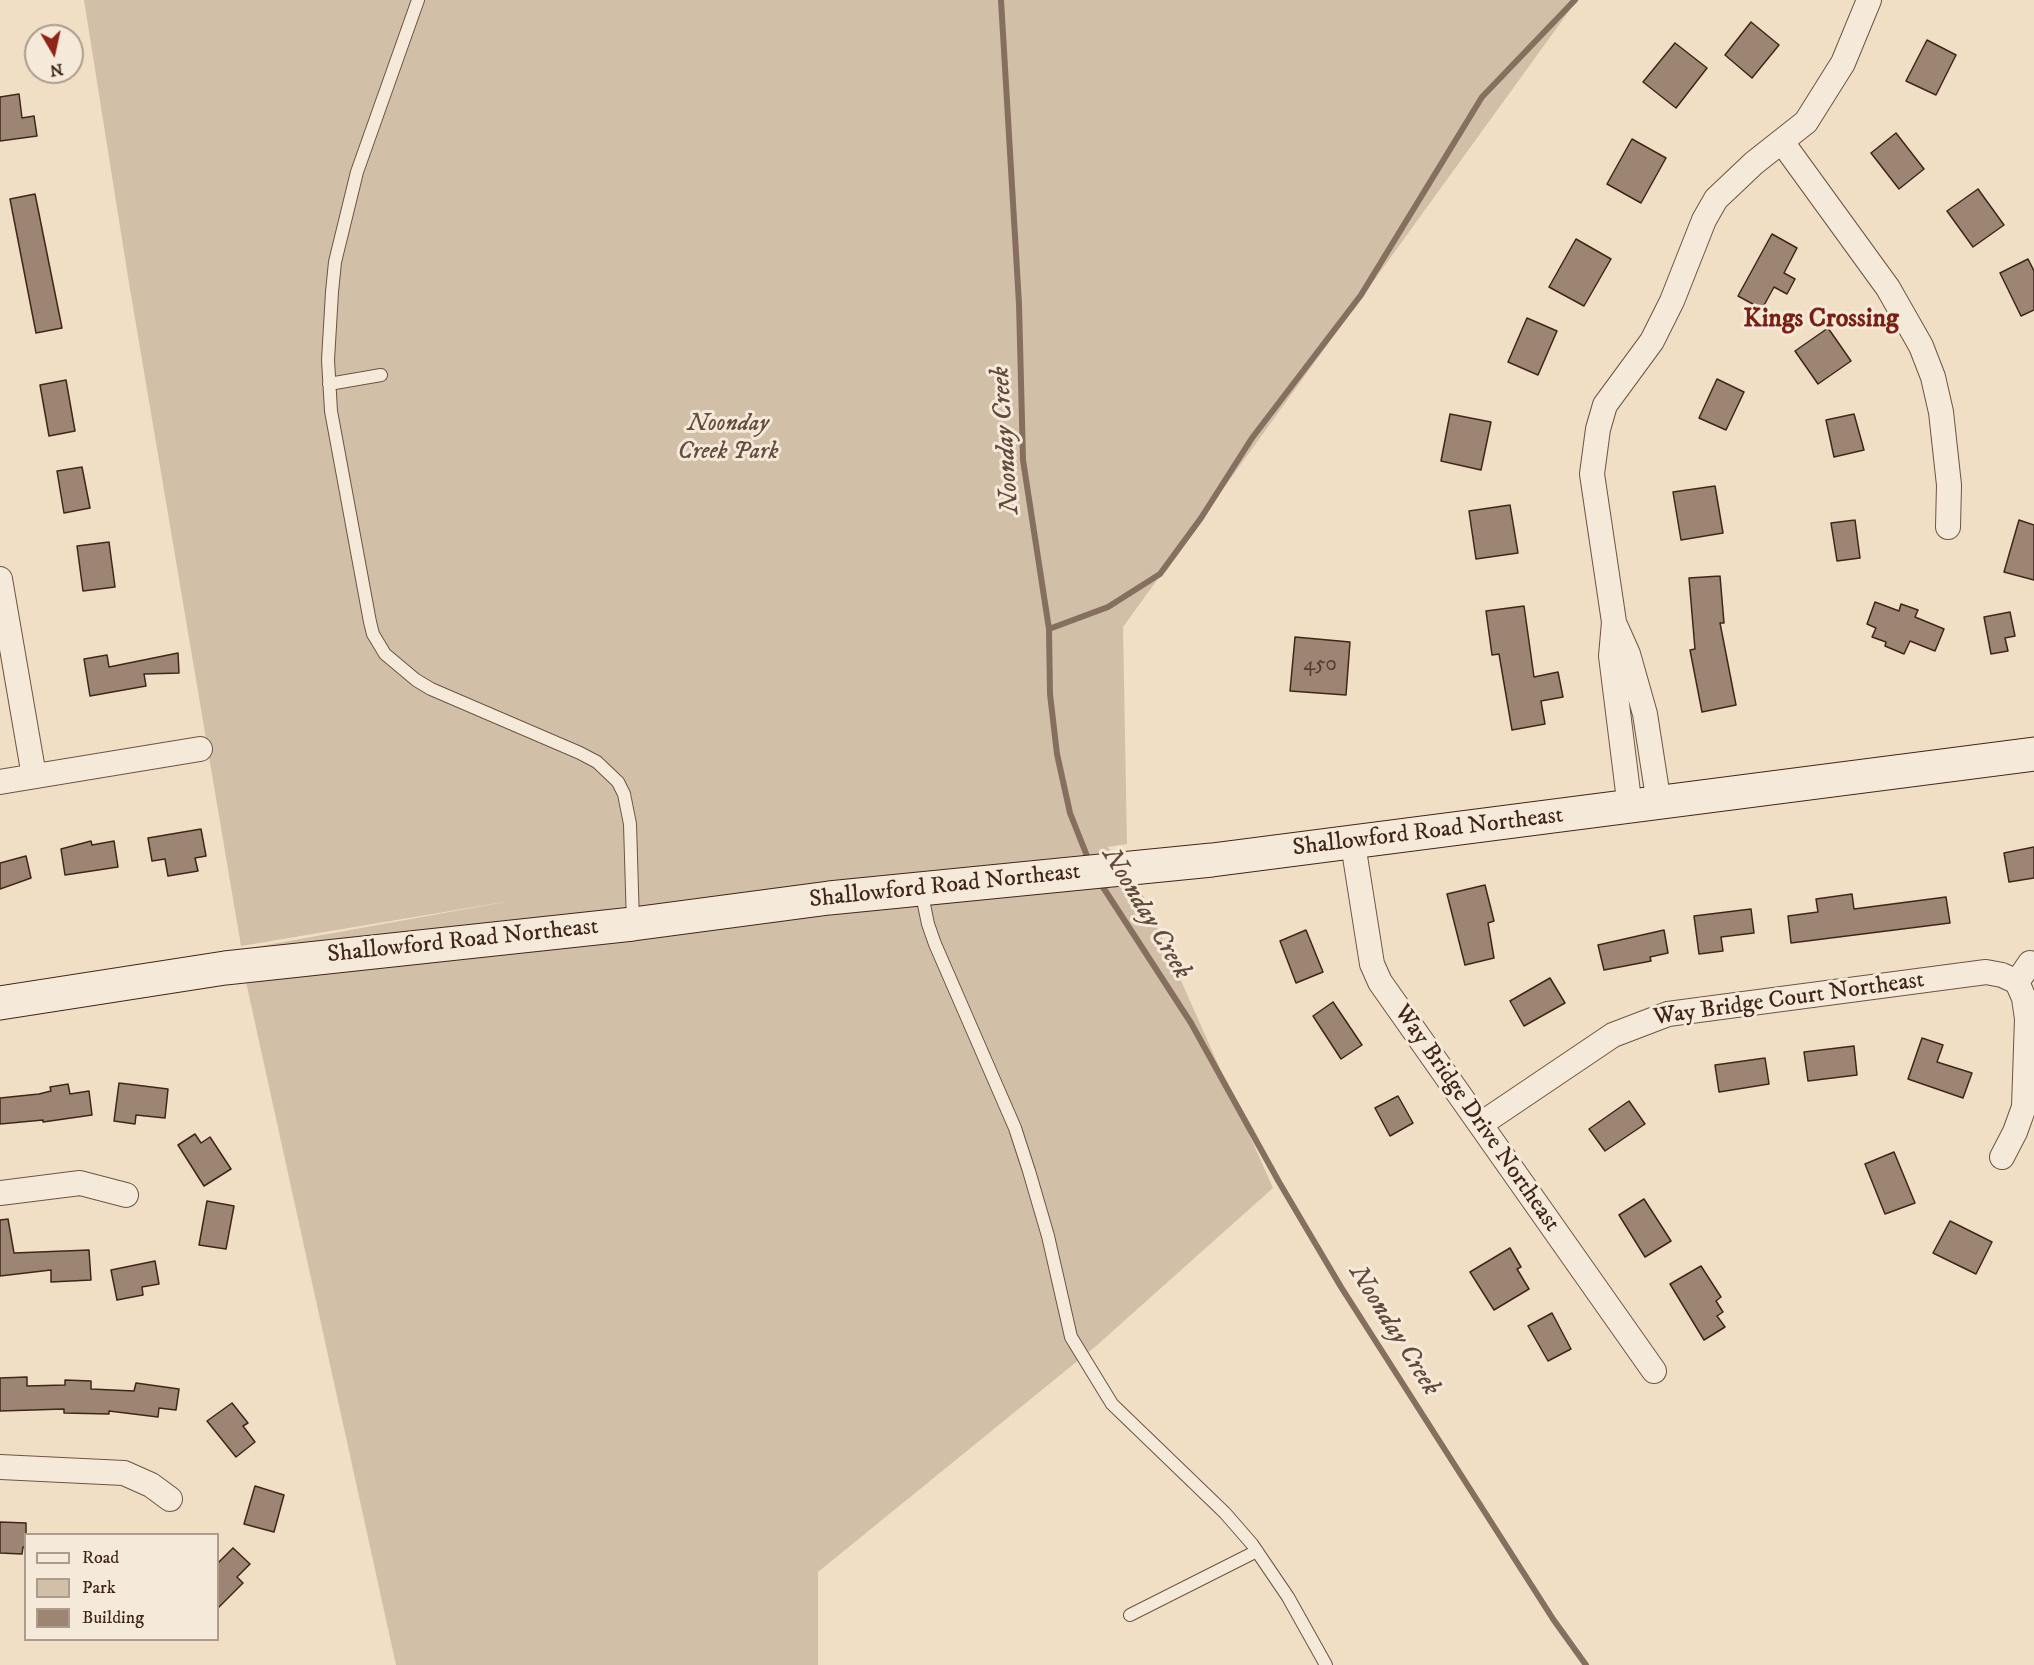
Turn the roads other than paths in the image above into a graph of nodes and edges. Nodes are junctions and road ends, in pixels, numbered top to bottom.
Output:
1 (418, 0) edge
2 (1869, 0) edge
3 (1782, 142) junction
4 (381, 375) dead end
5 (329, 384) junction
6 (1948, 527) dead end
7 (0, 579) edge
8 (200, 749) dead end
9 (2034, 754) edge
10 (34, 776) junction
11 (0, 782) edge
12 (1644, 806) junction
13 (1353, 843) junction
14 (920, 889) junction
15 (633, 924) junction
16 (0, 1003) edge
17 (1481, 1124) junction
18 (2002, 1157) dead end
19 (0, 1193) edge
20 (126, 1195) dead end
21 (1654, 1371) dead end
22 (0, 1467) edge
23 (170, 1499) dead end
24 (1257, 1551) junction
25 (1130, 1615) dead end
26 (1326, 1665) edge

1 - 5 lane
2 - 3 street
3 - 6 street
3 - 12 street
4 - 5 lane
5 - 15 lane
7 - 10 street
8 - 10 street
9 - 12 street, Shallowford Road Northeast
10 - 11 street
12 - 13 street, Shallowford Road Northeast
13 - 14 street, Shallowford Road Northeast
13 - 17 street, Way Bridge Drive Northeast
14 - 15 street, Shallowford Road Northeast
14 - 24 lane
15 - 16 street, Shallowford Road Northeast
17 - 18 street, Way Bridge Court Northeast
17 - 21 street, Way Bridge Drive Northeast
19 - 20 street
22 - 23 street
24 - 25 lane
24 - 26 lane

